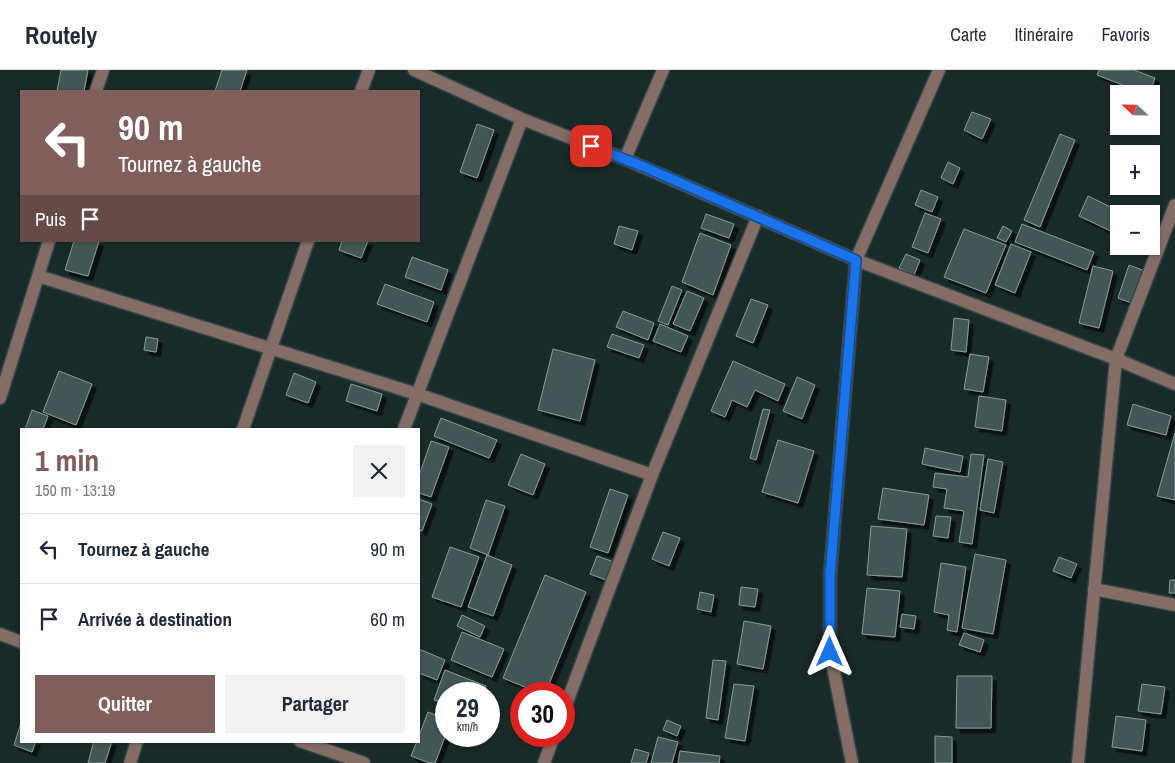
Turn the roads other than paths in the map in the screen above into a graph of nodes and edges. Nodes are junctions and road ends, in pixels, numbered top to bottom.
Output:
1 (103, 70) edge
2 (369, 70) edge
3 (414, 70) edge
4 (663, 70) edge
5 (939, 70) edge
6 (434, 74) edge
7 (96, 90) edge
8 (362, 90) edge
9 (522, 119) junction
10 (625, 159) junction
11 (1175, 205) edge
12 (758, 216) junction
13 (49, 242) edge
14 (308, 242) edge
15 (856, 260) junction
16 (38, 276) junction
17 (270, 348) junction
18 (1116, 359) junction
19 (1175, 384) edge
20 (417, 394) junction
21 (0, 398) edge
22 (243, 428) edge
23 (404, 428) edge
24 (652, 475) junction
25 (1094, 589) junction
26 (1175, 605) edge
27 (0, 634) edge
28 (20, 642) edge
29 (574, 682) edge
30 (136, 743) edge
31 (306, 743) edge
32 (550, 747) edge
33 (130, 763) edge
34 (364, 763) edge
35 (544, 763) edge
36 (852, 763) edge
37 (1078, 763) edge

1 - 7 street
2 - 8 street
3 - 6 street
4 - 10 street
5 - 15 street
6 - 9 street
9 - 10 street
9 - 20 street
10 - 12 street
11 - 18 street
12 - 15 street
12 - 24 street
13 - 16 street
14 - 17 street
15 - 18 street
15 - 36 street
16 - 17 street
16 - 21 street
17 - 20 street
17 - 22 street
18 - 19 street
18 - 25 street
20 - 23 street
20 - 24 street
24 - 29 street
25 - 26 street
25 - 37 street
27 - 28 street
30 - 33 street
31 - 34 street
32 - 35 street

